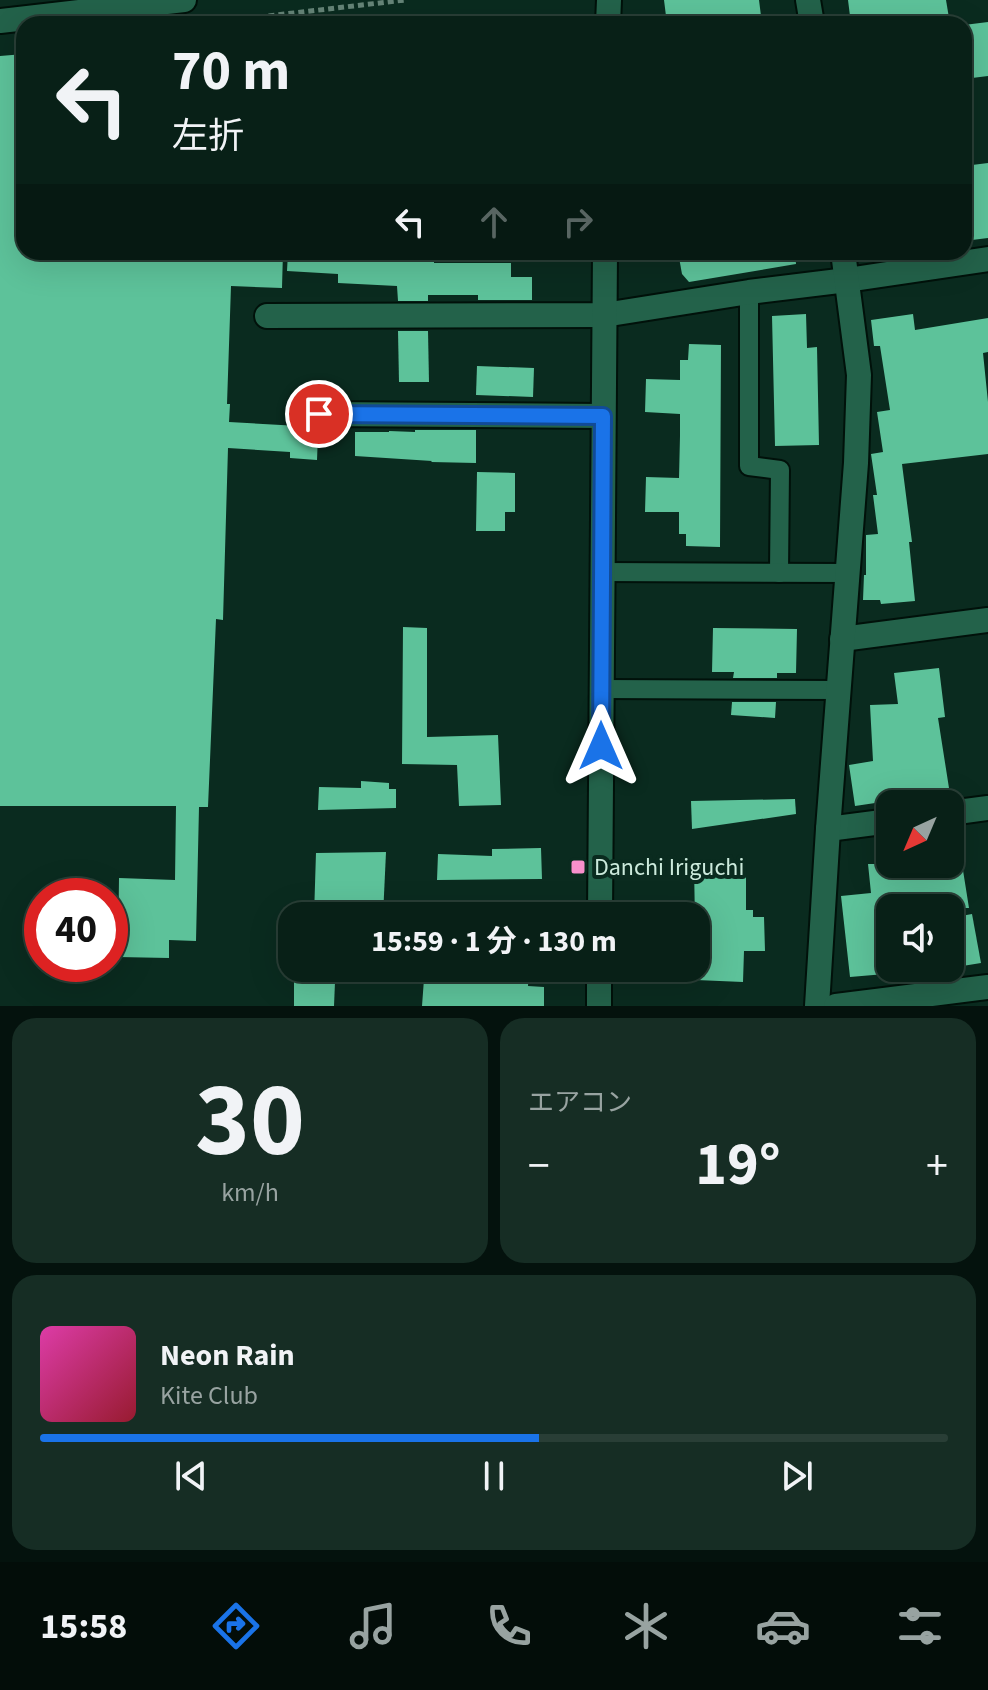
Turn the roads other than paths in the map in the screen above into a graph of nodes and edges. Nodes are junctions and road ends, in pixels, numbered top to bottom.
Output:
1 (184, 0) edge
2 (44, 16) edge
3 (988, 259) edge
4 (605, 260) edge
5 (844, 260) edge
6 (847, 280) junction
7 (749, 292) junction
8 (604, 315) junction
9 (267, 316) dead end
10 (319, 414) dead end
11 (603, 416) junction
12 (602, 572) junction
13 (779, 573) junction
14 (848, 573) junction
15 (988, 620) edge
16 (842, 639) junction
17 (602, 689) junction
18 (838, 690) junction
19 (988, 808) edge
20 (964, 811) edge
21 (876, 823) edge
22 (828, 829) junction
23 (600, 902) edge
24 (599, 982) edge
25 (988, 987) edge
26 (599, 1006) edge
27 (817, 1006) edge
28 (836, 1006) edge

1 - 2 street
3 - 6 street
4 - 8 street
5 - 6 street
6 - 7 street
6 - 14 street
7 - 8 street
7 - 13 lane
8 - 9 street
8 - 11 street
10 - 11 street
11 - 12 street
12 - 13 lane
12 - 17 street
13 - 14 lane
14 - 16 street
15 - 16 street
16 - 18 street
17 - 18 lane
17 - 23 street
18 - 22 street
19 - 20 street
21 - 22 street
22 - 27 street
24 - 26 street
25 - 28 street

